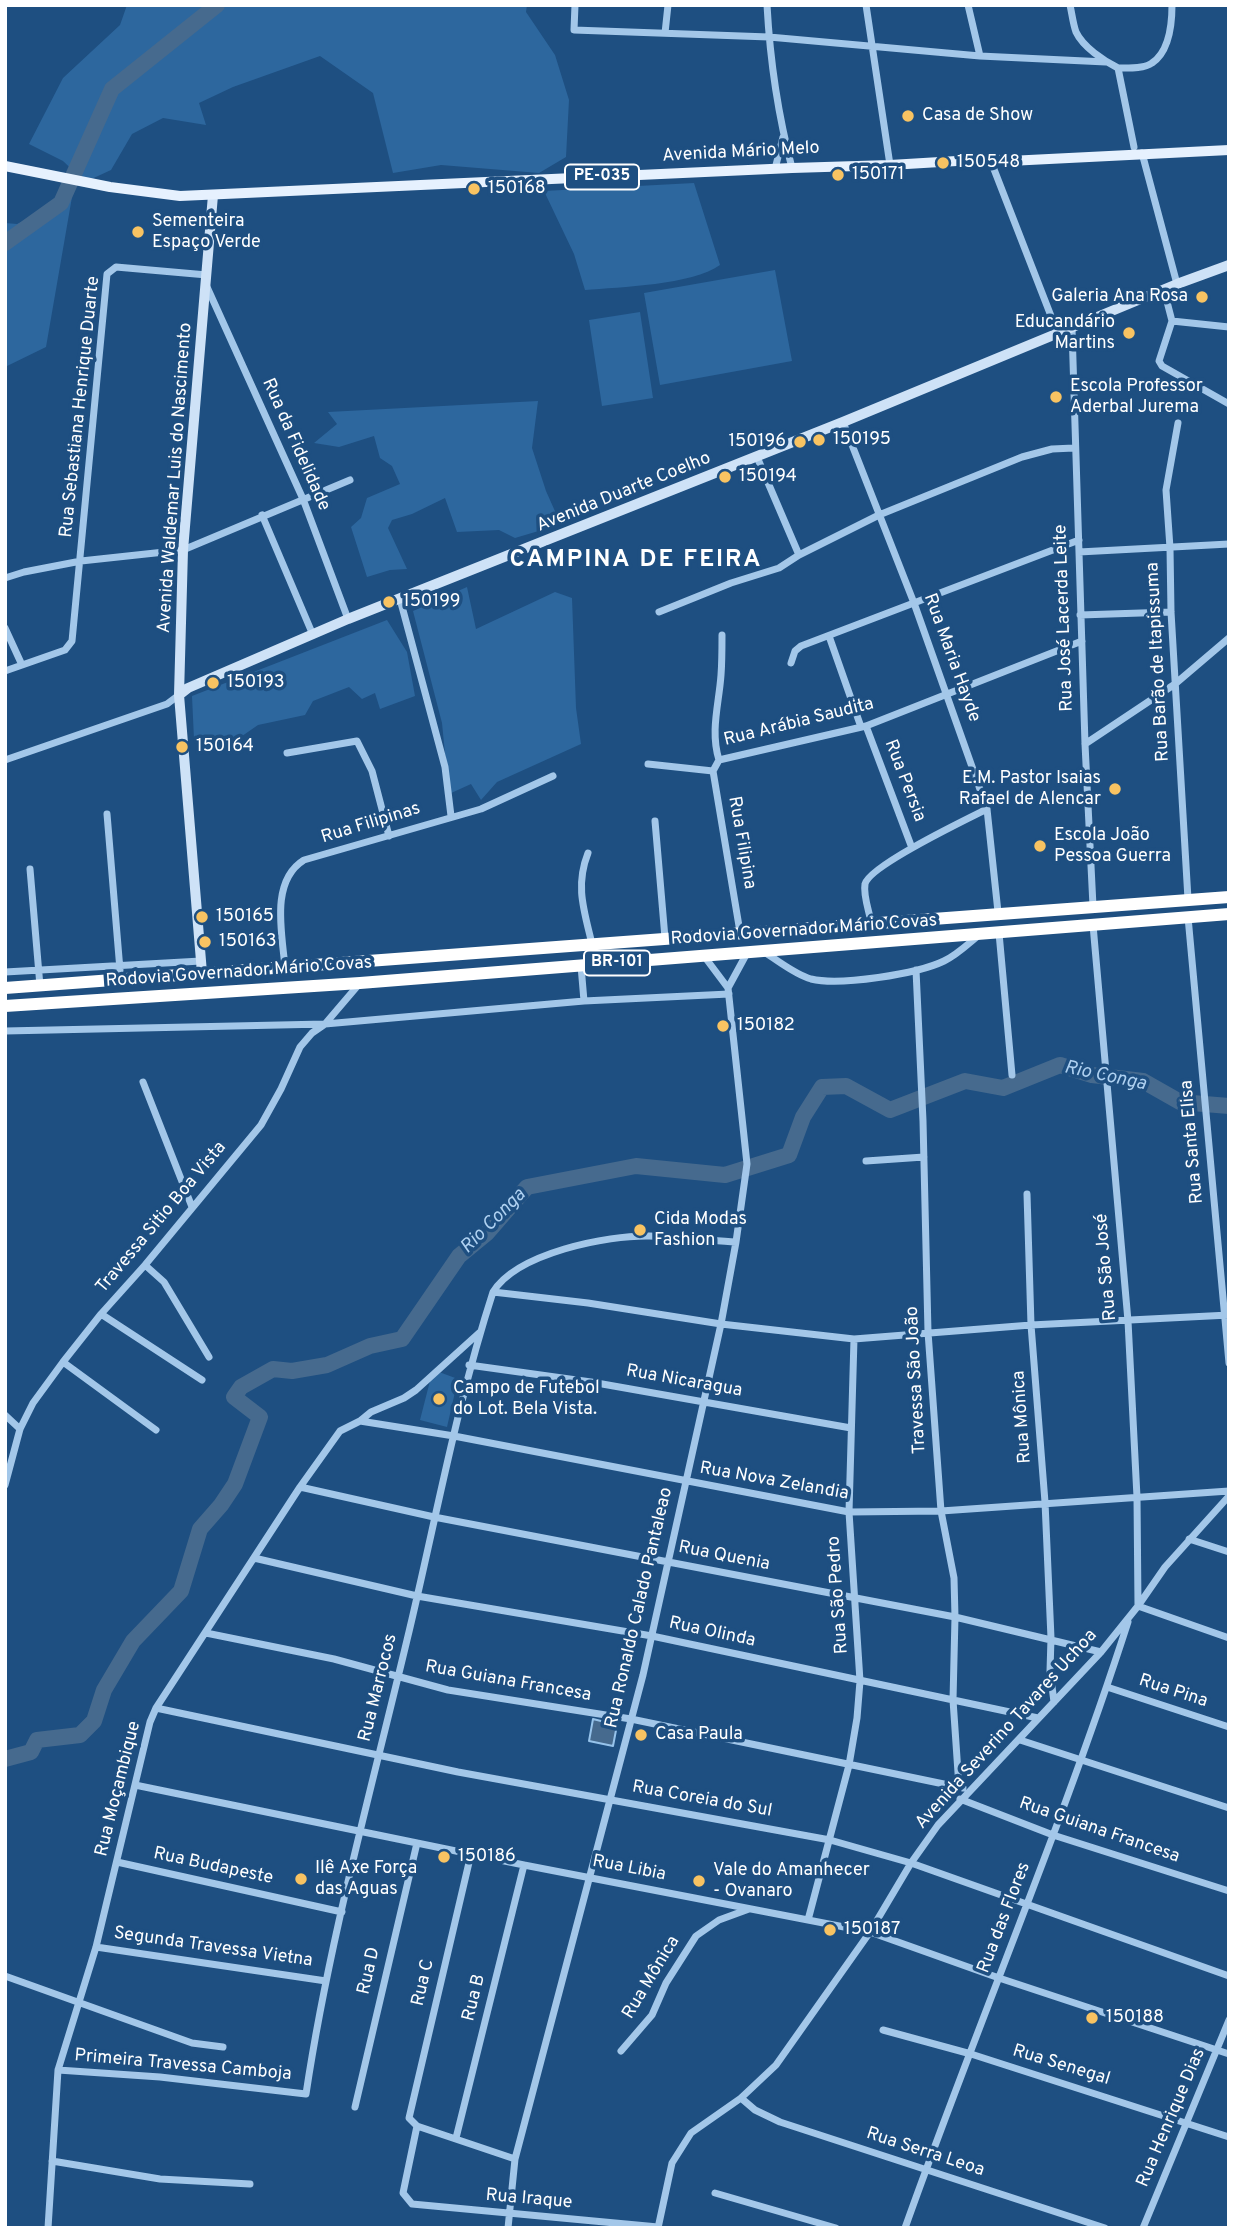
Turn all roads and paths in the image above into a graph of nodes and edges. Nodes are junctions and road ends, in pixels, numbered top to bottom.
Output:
1 (575, 5) edge
2 (668, 5) edge
3 (767, 5) edge
4 (866, 5) edge
5 (968, 5) edge
6 (1070, 5) edge
7 (1172, 5) edge
8 (665, 33) junction
9 (769, 37) junction
10 (870, 45) junction
11 (980, 56) junction
12 (1106, 62) junction
13 (1118, 68) junction
14 (783, 136) junction
15 (1229, 143) edge
16 (1138, 150) junction
17 (1229, 150) edge
18 (990, 159) junction
19 (890, 165) junction
20 (5, 166) edge
21 (792, 168) junction
22 (775, 169) junction
23 (213, 195) junction
24 (1229, 265) edge
25 (207, 280) junction
26 (1177, 284) junction
27 (1164, 290) junction
28 (1172, 321) junction
29 (1229, 327) edge
30 (1072, 329) junction
31 (1058, 334) junction
32 (1229, 404) edge
33 (843, 422) junction
34 (1178, 423) dead end
35 (1074, 448) junction
36 (757, 457) junction
37 (350, 480) dead end
38 (303, 499) junction
39 (262, 515) junction
40 (880, 515) junction
41 (1079, 540) junction
42 (1229, 544) edge
43 (1170, 548) junction
44 (183, 550) junction
45 (1079, 552) junction
46 (799, 555) junction
47 (81, 561) junction
48 (5, 578) edge
49 (400, 598) junction
50 (914, 603) junction
51 (659, 612) dead end
52 (1171, 612) junction
53 (1080, 615) junction
54 (348, 619) junction
55 (5, 628) edge
56 (313, 635) junction
57 (722, 635) dead end
58 (829, 636) junction
59 (1229, 638) edge
60 (1082, 641) junction
61 (791, 663) dead end
62 (22, 665) junction
63 (5, 671) edge
64 (1175, 684) junction
65 (947, 693) junction
66 (179, 695) junction
67 (863, 726) junction
68 (1084, 744) junction
69 (287, 753) dead end
70 (5, 760) edge
71 (719, 760) junction
72 (648, 764) dead end
73 (713, 771) junction
74 (553, 776) dead end
75 (986, 809) junction
76 (107, 814) dead end
77 (452, 816) junction
78 (655, 821) dead end
79 (389, 835) junction
80 (912, 848) junction
81 (588, 853) dead end
82 (30, 869) dead end
83 (1229, 897) edge
84 (1188, 899) junction
85 (1093, 906) junction
86 (998, 912) junction
87 (1229, 914) edge
88 (1188, 917) junction
89 (871, 922) junction
90 (1093, 925) junction
91 (740, 932) junction
92 (999, 933) junction
93 (979, 935) junction
94 (665, 938) junction
95 (592, 944) junction
96 (764, 952) junction
97 (747, 953) junction
98 (704, 956) junction
99 (581, 965) junction
100 (120, 967) junction
101 (202, 967) junction
102 (285, 967) junction
103 (40, 969) junction
104 (916, 970) junction
105 (5, 972) edge
106 (121, 981) junction
107 (360, 983) junction
108 (40, 986) junction
109 (5, 988) edge
110 (728, 991) junction
111 (584, 1001) junction
112 (5, 1006) edge
113 (325, 1024) junction
114 (5, 1031) edge
115 (1012, 1075) dead end
116 (143, 1082) dead end
117 (924, 1157) junction
118 (866, 1161) dead end
119 (1027, 1194) dead end
120 (191, 1207) junction
121 (736, 1242) junction
122 (145, 1265) junction
123 (493, 1292) junction
124 (102, 1314) junction
125 (1227, 1315) edge
126 (1128, 1321) junction
127 (721, 1324) junction
128 (1031, 1325) junction
129 (928, 1332) junction
130 (480, 1333) junction
131 (855, 1339) junction
132 (209, 1357) dead end
133 (63, 1362) junction
134 (1229, 1363) edge
135 (470, 1365) junction
136 (202, 1380) dead end
137 (704, 1401) junction
138 (5, 1415) edge
139 (360, 1421) junction
140 (851, 1428) junction
141 (20, 1429) junction
142 (156, 1430) dead end
143 (454, 1436) junction
144 (685, 1482) junction
145 (5, 1485) edge
146 (300, 1487) junction
147 (1229, 1493) edge
148 (1137, 1497) junction
149 (1045, 1503) junction
150 (942, 1511) junction
151 (849, 1512) junction
152 (434, 1517) junction
153 (1188, 1539) junction
154 (1229, 1552) edge
155 (254, 1558) junction
156 (667, 1561) junction
157 (417, 1596) junction
158 (856, 1599) junction
159 (1138, 1606) junction
160 (955, 1617) junction
161 (1129, 1618) junction
162 (206, 1633) junction
163 (652, 1636) junction
164 (1051, 1638) junction
165 (1229, 1638) edge
166 (1101, 1652) junction
167 (398, 1675) junction
168 (860, 1681) junction
169 (1107, 1687) junction
170 (953, 1700) junction
171 (1054, 1702) junction
172 (156, 1708) junction
173 (1038, 1718) junction
174 (631, 1719) junction
175 (1229, 1727) edge
176 (1020, 1740) junction
177 (378, 1755) junction
178 (1081, 1760) junction
179 (849, 1765) junction
180 (135, 1785) junction
181 (959, 1787) junction
182 (970, 1789) junction
183 (960, 1799) junction
184 (612, 1800) junction
185 (1229, 1808) edge
186 (362, 1832) junction
187 (1054, 1835) junction
188 (830, 1840) junction
189 (417, 1843) junction
190 (471, 1854) junction
191 (117, 1862) junction
192 (911, 1863) junction
193 (524, 1865) junction
194 (591, 1877) junction
195 (1229, 1891) edge
196 (1027, 1906) junction
197 (750, 1908) junction
198 (342, 1912) junction
199 (808, 1920) junction
200 (870, 1932) junction
201 (96, 1947) junction
202 (5, 1976) edge
203 (1229, 1976) edge
204 (999, 1978) junction
205 (326, 1981) junction
206 (79, 2001) junction
207 (1229, 2020) edge
208 (883, 2030) dead end
209 (223, 2047) dead end
210 (1217, 2050) junction
211 (621, 2051) dead end
212 (971, 2054) junction
213 (1229, 2054) edge
214 (58, 2070) junction
215 (306, 2094) joint
216 (741, 2098) junction
217 (355, 2107) dead end
218 (1186, 2122) junction
219 (417, 2126) junction
220 (1229, 2137) edge
221 (456, 2138) junction
222 (515, 2159) junction
223 (52, 2161) junction
224 (926, 2170) junction
225 (250, 2184) dead end
226 (715, 2193) dead end
227 (509, 2214) junction
228 (48, 2226) edge
229 (508, 2228) edge
230 (658, 2228) edge
231 (836, 2228) edge
232 (905, 2228) edge
233 (1105, 2228) edge
234 (1143, 2228) edge

1 - 8 street
2 - 8 street
3 - 9 street
4 - 10 street
5 - 11 street
6 - 12 street
7 - 13 street
8 - 9 street
9 - 10 street
9 - 14 street
10 - 11 street
10 - 19 street
11 - 12 street
12 - 13 street
13 - 16 street
14 - 21 street
14 - 22 street
15 - 16 main road, Avenida Mário Melo / PE-035
16 - 17 main road, Avenida Mário Melo / PE-035
16 - 18 main road, Avenida Mário Melo / PE-035
16 - 26 street
18 - 19 main road, Avenida Mário Melo / PE-035
18 - 31 street
19 - 21 main road, Avenida Mário Melo / PE-035
20 - 23 main road, Avenida Mário Melo / PE-035
21 - 22 main road, Avenida Mário Melo / PE-035
22 - 23 main road, Avenida Mário Melo / PE-035
23 - 25 main road, Avenida Waldemar Luis do Nascimento
24 - 26 main road, Avenida Duarte Coelho
25 - 38 street, Rua da Fidelidade
25 - 44 main road, Avenida Waldemar Luis do Nascimento
25 - 47 street, Rua Sebastiana Henrique Duarte
26 - 27 main road, Avenida Duarte Coelho
27 - 28 street
27 - 30 main road, Avenida Duarte Coelho
28 - 29 street
28 - 32 street
30 - 31 main road, Avenida Duarte Coelho
30 - 35 street, Rua José Lacerda Leite
31 - 33 main road, Avenida Duarte Coelho
33 - 36 main road, Avenida Duarte Coelho
33 - 40 street, Rua Maria Hayde
34 - 43 street, Rua Barão de Itapissuma
35 - 40 street
35 - 41 street, Rua José Lacerda Leite
36 - 46 street
36 - 49 main road, Avenida Duarte Coelho
37 - 38 street
38 - 39 street
38 - 54 street, Rua da Fidelidade
39 - 44 street
39 - 56 street
40 - 46 street
40 - 50 street, Rua Maria Hayde
41 - 45 street, Rua José Lacerda Leite
41 - 50 street
42 - 43 street
43 - 45 street
43 - 52 street, Rua Barão de Itapissuma
44 - 47 street
44 - 66 main road, Avenida Waldemar Luis do Nascimento
45 - 53 street, Rua José Lacerda Leite
46 - 51 street
47 - 48 street
47 - 62 street
49 - 54 main road, Avenida Duarte Coelho
49 - 77 street
50 - 58 street
50 - 65 street, Rua Maria Hayde
52 - 53 street
52 - 64 street, Rua Barão de Itapissuma
53 - 60 street, Rua José Lacerda Leite
54 - 56 main road, Avenida Duarte Coelho
55 - 62 street
56 - 66 main road, Avenida Duarte Coelho
57 - 71 street
58 - 61 street
58 - 67 street, Rua Persia
59 - 64 street
60 - 65 street, Rua Arábia Saudita
60 - 68 street, Rua José Lacerda Leite
62 - 63 street
64 - 68 street
64 - 84 street, Rua Barão de Itapissuma
65 - 67 street, Rua Arábia Saudita
65 - 75 street, Rua Maria Hayde
66 - 70 street, Avenida Duarte Coelho
66 - 101 main road, Avenida Waldemar Luis do Nascimento
67 - 71 street, Rua Arábia Saudita
67 - 80 street, Rua Persia
68 - 85 street, Rua José Lacerda Leite
69 - 79 street
71 - 73 street
72 - 73 street
73 - 91 street, Rua Filipina
74 - 77 street, Rua Filipinas
75 - 80 street
75 - 86 street, Rua Maria Hayde
76 - 100 street
77 - 79 street, Rua Filipinas
78 - 94 street
79 - 102 street, Rua Filipinas
80 - 89 street
81 - 95 street
82 - 103 street
83 - 84 highway, Rodovia Governador Mário Covas / BR-101
84 - 85 highway, Rodovia Governador Mário Covas / BR-101
85 - 86 highway, Rodovia Governador Mário Covas / BR-101
86 - 89 highway, Rodovia Governador Mário Covas / BR-101
87 - 88 highway, Rodovia Governador Mário Covas / BR-101
88 - 90 highway, Rodovia Governador Mário Covas / BR-101
88 - 125 street, Rua Santa Elisa
89 - 91 highway, Rodovia Governador Mário Covas / BR-101
90 - 92 highway, Rodovia Governador Mário Covas / BR-101
90 - 126 street, Rua São José
91 - 94 highway, Rodovia Governador Mário Covas / BR-101
92 - 93 highway, Rodovia Governador Mário Covas / BR-101
92 - 115 street
93 - 96 highway, Rodovia Governador Mário Covas / BR-101
93 - 104 street
94 - 95 highway, Rodovia Governador Mário Covas / BR-101
95 - 102 highway, Rodovia Governador Mário Covas / BR-101
96 - 97 highway, Rodovia Governador Mário Covas / BR-101
96 - 104 street
97 - 98 highway, Rodovia Governador Mário Covas / BR-101
97 - 110 street
98 - 99 highway, Rodovia Governador Mário Covas / BR-101
98 - 110 street
99 - 107 highway, Rodovia Governador Mário Covas / BR-101
99 - 111 street
100 - 101 street
100 - 103 street
100 - 106 street
101 - 102 highway, Rodovia Governador Mário Covas / BR-101
101 - 106 highway, Rodovia Governador Mário Covas / BR-101
103 - 105 street
103 - 108 street
104 - 117 street, Travessa São João
106 - 108 highway, Rodovia Governador Mário Covas / BR-101
107 - 112 highway, Rodovia Governador Mário Covas / BR-101
107 - 113 street, Travessa Sitio Boa Vista
108 - 109 highway, Rodovia Governador Mário Covas / BR-101
110 - 111 street
110 - 121 street, Rua Ronaldo Calado Pantaleao
111 - 113 street
113 - 114 street
113 - 120 street, Travessa Sitio Boa Vista
116 - 120 street
117 - 118 street
117 - 129 street, Travessa São João
119 - 128 street, Rua Mônica
120 - 122 street, Travessa Sitio Boa Vista
121 - 123 street
121 - 127 street, Rua Ronaldo Calado Pantaleao
122 - 124 street, Travessa Sitio Boa Vista
122 - 132 street
123 - 127 street
123 - 130 street, Rua Marrocos
124 - 133 street, Travessa Sitio Boa Vista
124 - 136 street
125 - 126 street
125 - 134 street, Rua Santa Elisa
126 - 128 street
126 - 148 street, Rua São José
127 - 131 street
127 - 137 street, Rua Ronaldo Calado Pantaleao
128 - 129 street
128 - 149 street, Rua Mônica
129 - 131 street
129 - 150 street, Travessa São João
130 - 135 street, Rua Marrocos
130 - 139 street, Rua Moçambique
131 - 140 street, Rua São Pedro
133 - 141 street, Travessa Sitio Boa Vista
133 - 142 street
135 - 137 street, Rua Nicaragua
135 - 143 street, Rua Marrocos
137 - 140 street, Rua Nicaragua
137 - 144 street, Rua Ronaldo Calado Pantaleao
138 - 141 street
139 - 143 street, Rua Nova Zelandia
139 - 146 street, Rua Moçambique
140 - 151 street, Rua São Pedro
141 - 145 street, Travessa Sitio Boa Vista
143 - 144 street, Rua Nova Zelandia
143 - 152 street, Rua Marrocos
144 - 151 street, Rua Nova Zelandia
144 - 156 street, Rua Ronaldo Calado Pantaleao
146 - 152 street, Rua Quenia
146 - 155 street, Rua Moçambique
147 - 148 street, Rua Nova Zelandia
147 - 153 street, Avenida Severino Tavares Uchoa
148 - 149 street, Rua Nova Zelandia
148 - 159 street, Rua São José
149 - 150 street, Rua Nova Zelandia
149 - 164 street, Rua Mônica
150 - 151 street, Rua Nova Zelandia
150 - 160 street, Travessa São João
151 - 158 street, Rua São Pedro
152 - 156 street, Rua Quenia
152 - 157 street, Rua Marrocos
153 - 154 street
153 - 159 street, Avenida Severino Tavares Uchoa
155 - 157 street, Rua Olinda
155 - 162 street, Rua Moçambique
156 - 158 street, Rua Quenia
156 - 163 street, Rua Ronaldo Calado Pantaleao
157 - 163 street, Rua Olinda
157 - 167 street, Rua Marrocos
158 - 160 street, Rua Quenia
158 - 168 street, Rua São Pedro
159 - 161 street, Avenida Severino Tavares Uchoa
159 - 165 street
160 - 164 street, Rua Quenia
160 - 170 street, Travessa São João
161 - 166 street, Avenida Severino Tavares Uchoa
161 - 169 street, Rua das Flores
162 - 167 street, Rua Guiana Francesa
162 - 172 street, Rua Moçambique
163 - 168 street, Rua Olinda
163 - 174 street, Rua Ronaldo Calado Pantaleao
164 - 166 street, Rua Quenia
164 - 171 street, Rua Mônica
166 - 171 street, Avenida Severino Tavares Uchoa
167 - 174 street, Rua Guiana Francesa
167 - 177 street, Rua Marrocos
168 - 170 street, Rua Olinda
168 - 179 street, Rua São Pedro
169 - 175 street, Rua Pina
169 - 178 street, Rua das Flores
170 - 173 street, Rua Olinda
170 - 181 street, Travessa São João
171 - 173 street, Avenida Severino Tavares Uchoa
172 - 177 street, Rua Coreia do Sul
172 - 180 street, Rua Moçambique
173 - 176 street, Avenida Severino Tavares Uchoa
174 - 179 street, Rua Guiana Francesa
174 - 184 street, Rua Ronaldo Calado Pantaleao
176 - 178 street
176 - 182 street, Avenida Severino Tavares Uchoa
177 - 184 street, Rua Coreia do Sul
177 - 186 street, Rua Marrocos
178 - 185 street
178 - 187 street, Rua das Flores
179 - 181 street, Rua Guiana Francesa
179 - 188 street, Rua São Pedro
180 - 186 street, Rua Libia
180 - 191 street, Rua Moçambique
181 - 182 street, Rua Guiana Francesa
182 - 183 street, Avenida Severino Tavares Uchoa
183 - 187 street, Rua Guiana Francesa
183 - 192 street, Avenida Severino Tavares Uchoa
184 - 188 street, Rua Coreia do Sul
184 - 194 street, Rua Ronaldo Calado Pantaleao
186 - 189 street, Rua Libia
186 - 198 street, Rua Marrocos
187 - 195 street, Rua Guiana Francesa
187 - 196 street, Rua das Flores
188 - 192 street, Rua Coreia do Sul
188 - 199 street, Rua São Pedro
189 - 190 street, Rua Libia
189 - 217 street, Rua D
190 - 193 street, Rua Libia
190 - 219 street, Rua C
191 - 198 street, Rua Budapeste
191 - 201 street, Rua Moçambique
192 - 196 street, Rua Coreia do Sul
192 - 200 street, Avenida Severino Tavares Uchoa
193 - 194 street, Rua Libia
193 - 221 street, Rua B
194 - 197 street, Rua Libia
194 - 222 street, Rua Ronaldo Calado Pantaleao
196 - 203 street, Rua Coreia do Sul
196 - 204 street, Rua das Flores
197 - 199 street, Rua Libia
197 - 211 street, Rua Mônica
198 - 205 street, Rua Marrocos
199 - 200 street, Rua Libia
200 - 204 street, Rua Libia
200 - 216 street, Avenida Severino Tavares Uchoa
201 - 205 street, Segunda Travessa Vietna
201 - 206 street, Rua Moçambique
202 - 206 street
204 - 210 street, Rua Libia
204 - 212 street, Rua das Flores
205 - 215 street, Rua Marrocos
206 - 209 street
206 - 214 street, Rua Moçambique
207 - 210 street, Rua Henrique Dias
208 - 212 street, Rua Senegal
210 - 213 street, Rua Libia
210 - 218 street, Rua Henrique Dias
212 - 218 street, Rua Senegal
212 - 224 street, Rua das Flores
214 - 215 street, Primeira Travessa Camboja
214 - 223 street, Rua Moçambique
216 - 224 street, Rua Serra Leoa
216 - 230 street, Avenida Severino Tavares Uchoa
218 - 220 street, Rua Senegal
218 - 234 street, Rua Henrique Dias
219 - 221 street
219 - 227 street, Rua Iraque
221 - 222 street
222 - 227 street, Rua Ronaldo Calado Pantaleao
223 - 225 street
223 - 228 street, Rua Moçambique
224 - 232 street, Rua das Flores
224 - 233 street, Rua Serra Leoa
226 - 231 street
227 - 229 street, Rua Ronaldo Calado Pantaleao
227 - 230 street, Rua Iraque

